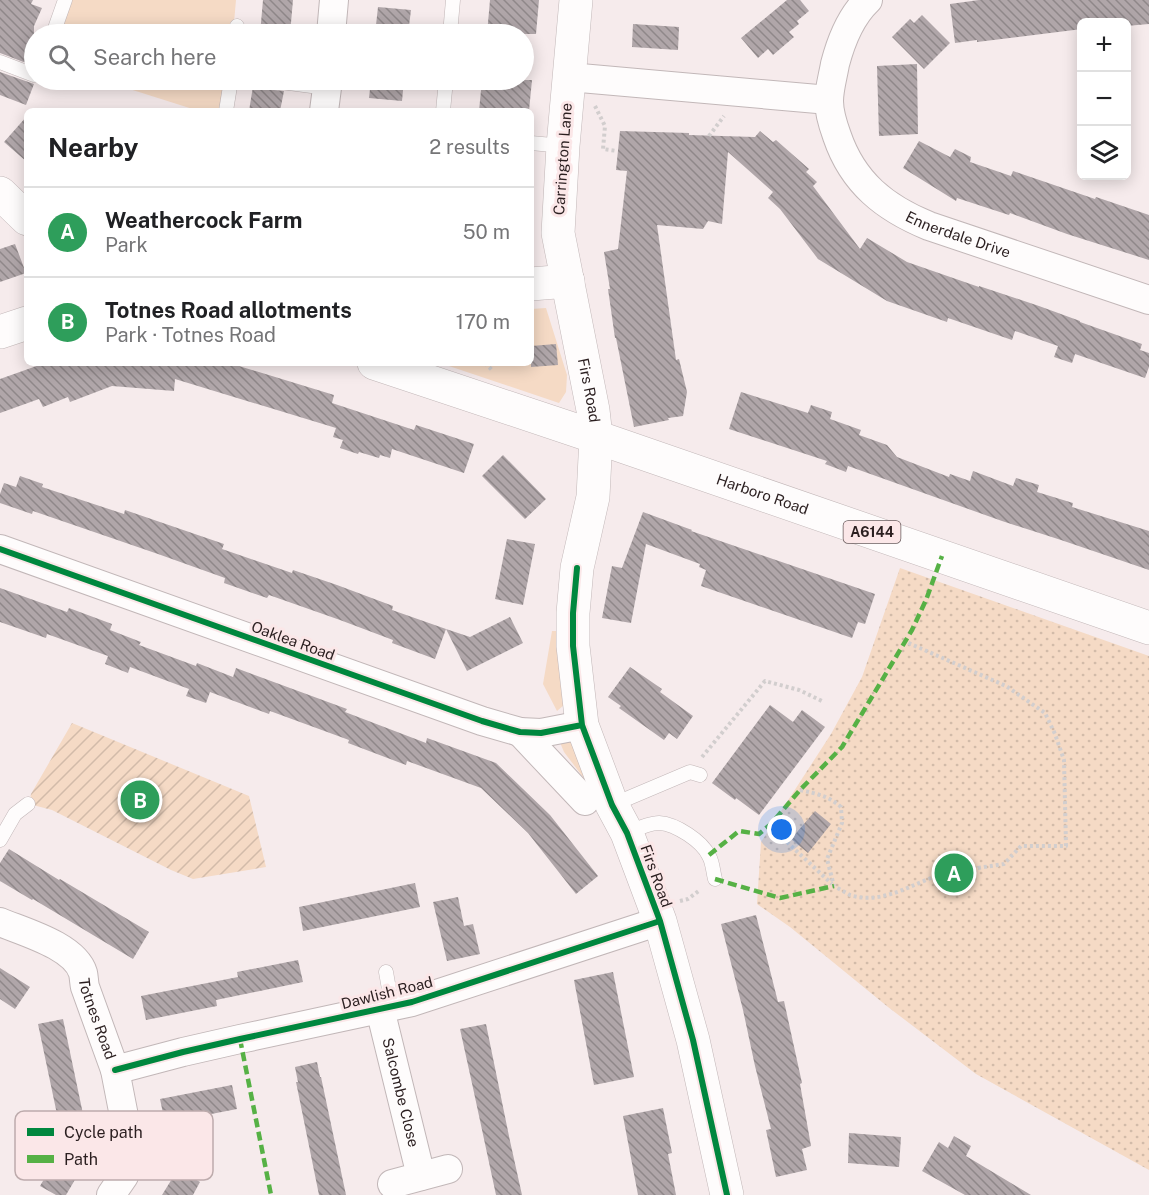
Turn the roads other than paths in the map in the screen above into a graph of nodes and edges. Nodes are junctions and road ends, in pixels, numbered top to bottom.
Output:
1 (65, 0) edge
2 (334, 0) edge
3 (453, 0) edge
4 (576, 0) edge
5 (868, 0) edge
6 (57, 24) edge
7 (333, 24) edge
8 (451, 24) edge
9 (0, 62) edge
10 (24, 71) edge
11 (569, 77) junction
12 (229, 90) edge
13 (445, 90) edge
14 (829, 100) junction
15 (226, 108) edge
16 (443, 108) edge
17 (547, 145) edge
18 (0, 193) edge
19 (24, 216) edge
20 (568, 281) junction
21 (534, 284) edge
22 (1149, 300) edge
23 (24, 324) edge
24 (0, 332) edge
25 (383, 366) edge
26 (596, 437) junction
27 (0, 549) edge
28 (1149, 628) edge
29 (582, 725) junction
30 (520, 732) junction
31 (695, 773) road end
32 (28, 804) dead end
33 (608, 813) junction
34 (0, 840) edge
35 (715, 879) road end
36 (658, 915) junction
37 (0, 922) edge
38 (386, 972) dead end
39 (386, 1008) junction
40 (115, 1070) junction
41 (123, 1111) edge
42 (448, 1169) dead end
43 (421, 1176) junction
44 (121, 1180) edge
45 (392, 1184) dead end
46 (111, 1195) edge
47 (727, 1195) edge

1 - 6 lane
2 - 7 street
3 - 8 lane
4 - 11 main road, Carrington Lane
5 - 14 street, Ennerdale Drive
9 - 10 lane
11 - 14 street
11 - 17 main road, Carrington Lane
12 - 15 lane
13 - 16 lane
14 - 22 street, Ennerdale Drive
17 - 20 main road, Carrington Lane
18 - 19 main road
20 - 21 main road
20 - 26 main road, Firs Road
23 - 24 main road
25 - 26 main road, Harboro Road / A6144
26 - 28 main road, Harboro Road / A6144
26 - 29 main road, Firs Road
27 - 30 street, Oaklea Road
29 - 30 street, Oaklea Road
29 - 33 main road, Firs Road
30 - 33 street, Firs Road
31 - 33 lane
32 - 34 lane
33 - 35 lane
33 - 36 main road, Firs Road
36 - 39 street, Dawlish Road
36 - 47 main road, Firs Road
37 - 40 street, Totnes Road
38 - 39 lane
39 - 40 street, Dawlish Road
39 - 43 street, Salcombe Close
40 - 41 street, Totnes Road
42 - 43 street
43 - 45 street
44 - 46 street, Totnes Road

